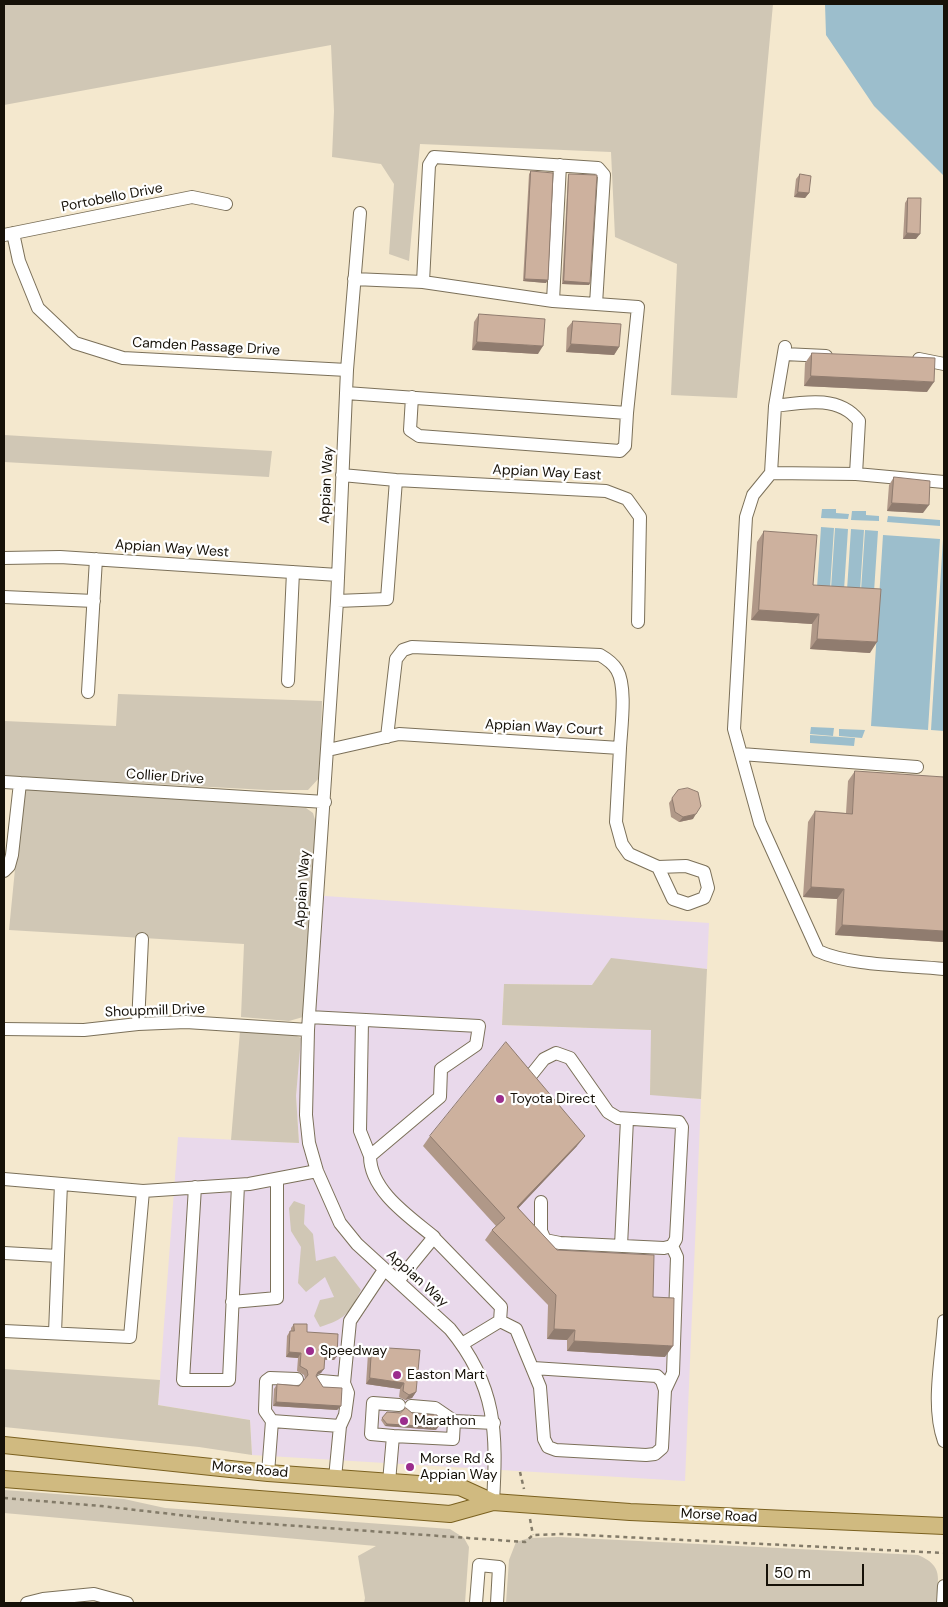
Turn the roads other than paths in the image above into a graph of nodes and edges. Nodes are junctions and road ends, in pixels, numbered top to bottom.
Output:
1 (560, 165) junction
2 (226, 204) dead end
3 (360, 213) dead end
4 (8, 234) edge
5 (354, 279) junction
6 (423, 282) junction
7 (553, 301) junction
8 (596, 304) junction
9 (841, 356) edge
10 (907, 359) edge
11 (944, 364) edge
12 (347, 370) junction
13 (346, 393) junction
14 (412, 397) junction
15 (775, 406) junction
16 (627, 413) junction
17 (771, 473) junction
18 (856, 474) junction
19 (342, 475) junction
20 (396, 480) junction
21 (944, 482) edge
22 (4, 558) edge
23 (96, 560) junction
24 (293, 572) junction
25 (338, 575) junction
26 (4, 598) edge
27 (94, 601) junction
28 (337, 601) junction
29 (638, 622) dead end
30 (288, 682) dead end
31 (88, 692) dead end
32 (387, 737) junction
33 (620, 748) junction
34 (328, 750) junction
35 (741, 754) junction
36 (917, 767) dead end
37 (4, 782) edge
38 (20, 783) junction
39 (325, 802) junction
40 (658, 867) dead end
41 (4, 871) edge
42 (142, 939) dead end
43 (944, 969) edge
44 (362, 1021) junction
45 (138, 1024) junction
46 (309, 1024) junction
47 (4, 1029) edge
48 (532, 1074) edge
49 (627, 1119) junction
50 (370, 1156) junction
51 (317, 1171) junction
52 (4, 1179) edge
53 (277, 1179) junction
54 (61, 1184) junction
55 (238, 1185) junction
56 (195, 1187) junction
57 (143, 1191) junction
58 (541, 1202) dead end
59 (434, 1238) junction
60 (620, 1246) junction
61 (672, 1246) junction
62 (4, 1253) edge
63 (58, 1256) junction
64 (384, 1270) junction
65 (398, 1281) junction
66 (232, 1302) junction
67 (944, 1320) edge
68 (500, 1321) junction
69 (4, 1331) edge
70 (55, 1333) junction
71 (462, 1344) junction
72 (533, 1368) junction
73 (297, 1379) dead end
74 (321, 1381) edge
75 (344, 1383) junction
76 (665, 1390) junction
77 (272, 1421) junction
78 (454, 1421) junction
79 (423, 1423) junction
80 (494, 1423) junction
81 (340, 1426) junction
82 (398, 1433) junction
83 (944, 1441) edge
84 (4, 1445) edge
85 (268, 1473) junction
86 (334, 1478) junction
87 (4, 1479) edge
88 (389, 1482) junction
89 (493, 1502) junction
90 (944, 1526) edge
91 (944, 1586) edge
92 (27, 1603) edge
93 (127, 1603) edge
94 (476, 1603) edge
95 (497, 1603) edge
96 (943, 1603) edge

1 - 6 street
1 - 7 street
1 - 8 street
2 - 4 street, Portobello Drive
3 - 5 street, Appian Way
4 - 12 street, Camden Passage Drive
5 - 6 street
5 - 12 street, Appian Way
6 - 7 street
7 - 8 street
8 - 16 street
9 - 15 street
10 - 11 street
12 - 13 street, Appian Way
13 - 14 street
13 - 19 street, Appian Way
14 - 16 street
14 - 16 street
15 - 17 street
15 - 18 street
17 - 18 street
17 - 35 street
18 - 21 street
19 - 20 street, Appian Way East
19 - 25 street, Appian Way
20 - 28 street
20 - 29 street, Appian Way East
22 - 23 street, Appian Way West
23 - 24 street, Appian Way West
23 - 27 street
24 - 25 street, Appian Way West
24 - 30 street
25 - 28 street, Appian Way
26 - 27 street
27 - 31 street
28 - 34 street, Appian Way
32 - 33 street, Appian Way Court
32 - 33 street
32 - 34 street, Appian Way Court
33 - 40 street, Appian Way Court
34 - 39 street, Appian Way
35 - 36 street
35 - 43 street
37 - 38 street, Collier Drive
38 - 39 street, Collier Drive
38 - 41 street
39 - 46 street, Appian Way
42 - 45 street
44 - 46 street, Shoupmill Drive
44 - 50 street
44 - 50 street, Shoupmill Drive
45 - 46 street, Shoupmill Drive
45 - 47 street, Shoupmill Drive
46 - 51 street, Appian Way
48 - 49 street
49 - 60 street
49 - 61 street
50 - 59 street
51 - 53 street
51 - 64 street, Appian Way
52 - 54 street
53 - 55 street
53 - 66 street
54 - 57 street
54 - 63 street
55 - 56 street
55 - 66 street
56 - 57 street
56 - 66 street
57 - 70 street
58 - 60 street
59 - 65 street
59 - 68 street
60 - 61 street
61 - 76 street
62 - 63 street
63 - 70 street
64 - 65 street, Appian Way
64 - 75 street
65 - 71 street, Appian Way
67 - 83 street
68 - 71 street
68 - 72 street
69 - 70 street
71 - 80 street, Appian Way
72 - 76 street
72 - 76 street
73 - 77 street
74 - 75 street
75 - 81 street
77 - 81 street
77 - 85 street
78 - 79 street
78 - 79 street
78 - 80 street
79 - 82 street
79 - 82 street
80 - 89 street, Appian Way
81 - 86 street
82 - 88 street
84 - 85 main road, Morse Road
85 - 86 main road, Morse Road
86 - 88 main road, Morse Road
87 - 89 main road, Morse Road
88 - 89 main road, Morse Road
89 - 90 main road, Morse Road
91 - 96 street
92 - 93 street
94 - 95 street

